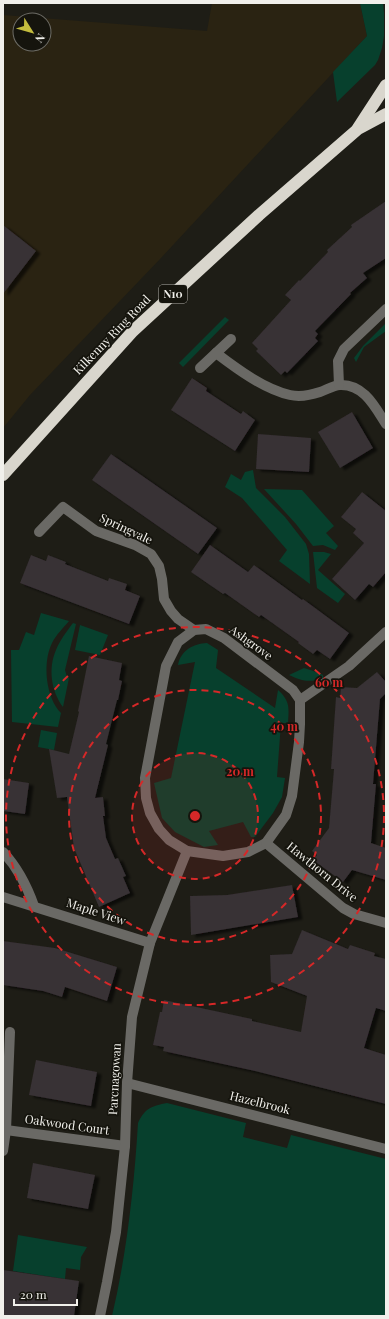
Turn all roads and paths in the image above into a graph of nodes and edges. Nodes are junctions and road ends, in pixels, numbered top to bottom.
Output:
1 (386, 85) edge
2 (386, 114) edge
3 (358, 128) junction
4 (386, 309) edge
5 (231, 339) dead end
6 (216, 353) junction
7 (200, 368) dead end
8 (339, 385) junction
9 (386, 424) edge
10 (3, 475) edge
11 (39, 532) dead end
12 (194, 630) junction
13 (386, 632) edge
14 (300, 700) junction
15 (266, 843) junction
16 (187, 851) junction
17 (3, 852) edge
18 (3, 897) edge
19 (34, 906) junction
20 (386, 923) edge
21 (150, 943) junction
22 (10, 1032) dead end
23 (127, 1083) junction
24 (6, 1130) junction
25 (125, 1146) junction
26 (386, 1149) edge
27 (3, 1151) edge
28 (100, 1316) edge

1 - 3 highway, Kilkenny Ring Road / N10
2 - 3 highway, Kilkenny Ring Road / N10
3 - 10 highway, Kilkenny Ring Road / N10
4 - 8 street
5 - 6 street
6 - 7 street
6 - 8 street
8 - 9 street
11 - 12 street, Springvale
12 - 14 street, Ashgrove
12 - 16 street
13 - 14 street
14 - 15 street
15 - 16 street
15 - 20 street, Hawthorn Drive
16 - 21 street, Parcnagowan
17 - 19 street
18 - 19 street, Maple View
19 - 21 street, Maple View
21 - 23 street, Parcnagowan
22 - 24 street, Oakwood Court
23 - 25 street, Parcnagowan
23 - 26 street, Hazelbrook
24 - 25 street, Oakwood Court
24 - 27 street, Oakwood Court
25 - 28 street, Parcnagowan

